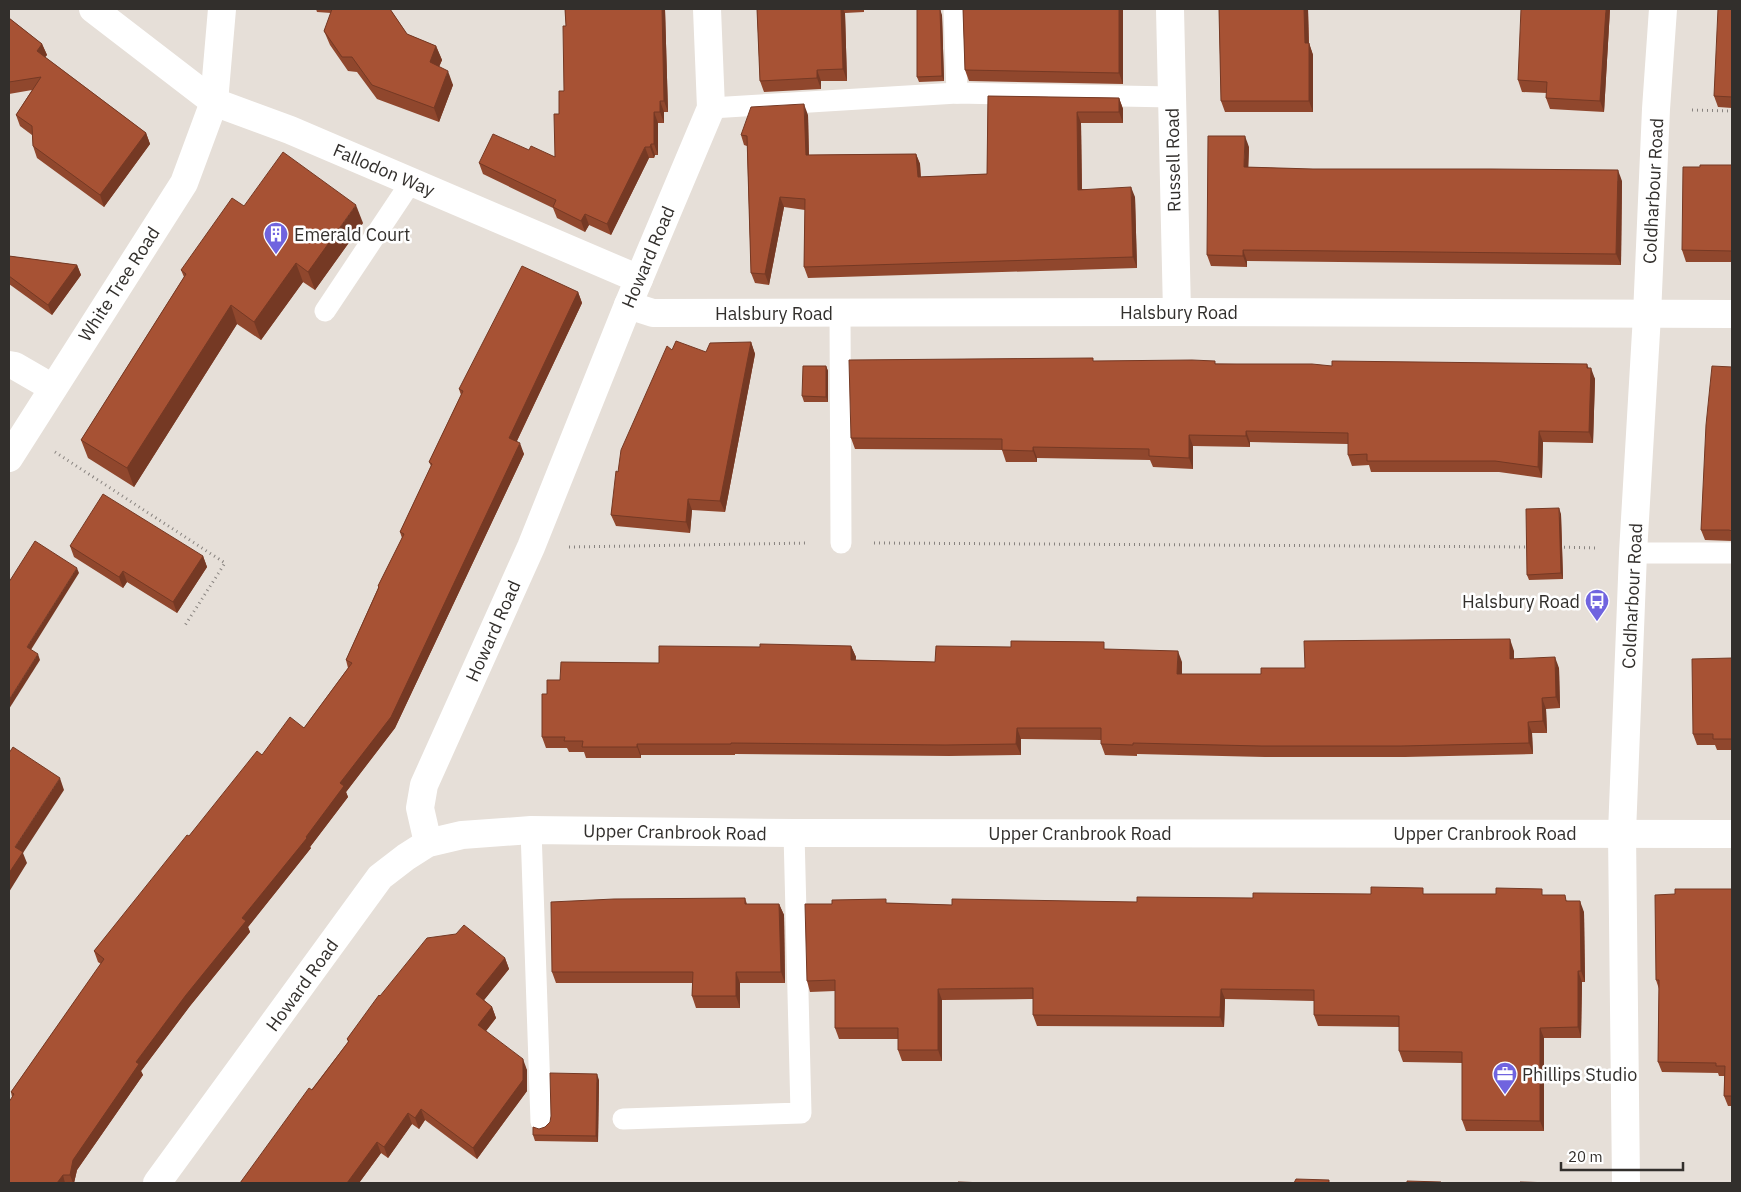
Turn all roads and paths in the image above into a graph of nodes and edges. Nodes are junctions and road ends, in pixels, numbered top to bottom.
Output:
1 (93, 9) edge
2 (222, 9) edge
3 (708, 9) edge
4 (954, 9) edge
5 (1170, 9) edge
6 (1663, 9) edge
7 (957, 94) junction
8 (1172, 97) junction
9 (214, 102) junction
10 (710, 108) junction
11 (411, 182) junction
12 (639, 279) junction
13 (628, 305) junction
14 (325, 311) dead end
15 (840, 312) junction
16 (1177, 312) junction
17 (1732, 314) edge
18 (1647, 315) junction
19 (9, 365) edge
20 (53, 388) junction
21 (25, 432) junction
22 (9, 458) edge
23 (841, 542) junction
24 (531, 547) junction
25 (1535, 547) edge
26 (1555, 547) edge
27 (1634, 550) junction
28 (1732, 553) edge
29 (184, 627) dead end
30 (531, 830) junction
31 (794, 833) junction
32 (1622, 833) junction
33 (1732, 834) edge
34 (428, 843) junction
35 (623, 1119) dead end
36 (541, 1122) dead end
37 (157, 1183) edge
38 (1626, 1183) edge

1 - 9 street, Fallodon Way
2 - 9 street
3 - 10 street, Howard Road
4 - 7 lane
5 - 8 street, Russell Road
6 - 18 street, Coldharbour Road
7 - 8 lane
7 - 10 lane
8 - 16 street, Russell Road
9 - 11 street, Fallodon Way
9 - 20 street, White Tree Road
10 - 12 street, Howard Road
11 - 12 street, Fallodon Way
11 - 14 lane
12 - 13 street, Howard Road
13 - 15 street, Halsbury Road
13 - 24 street, Howard Road
15 - 16 street, Halsbury Road
15 - 23 lane
16 - 18 street, Halsbury Road
17 - 18 street, Halsbury Road
18 - 27 street, Coldharbour Road
19 - 20 street
20 - 21 street, White Tree Road
21 - 22 street, White Tree Road
21 - 29 path
23 - 24 path
23 - 25 path
24 - 34 street, Howard Road
26 - 27 path
27 - 28 lane
27 - 32 street, Coldharbour Road
30 - 31 street, Upper Cranbrook Road
30 - 34 street, Upper Cranbrook Road
30 - 36 lane
31 - 32 street, Upper Cranbrook Road
31 - 35 lane
32 - 33 street, Upper Cranbrook Road
32 - 38 street, Coldharbour Road
34 - 37 street, Howard Road

